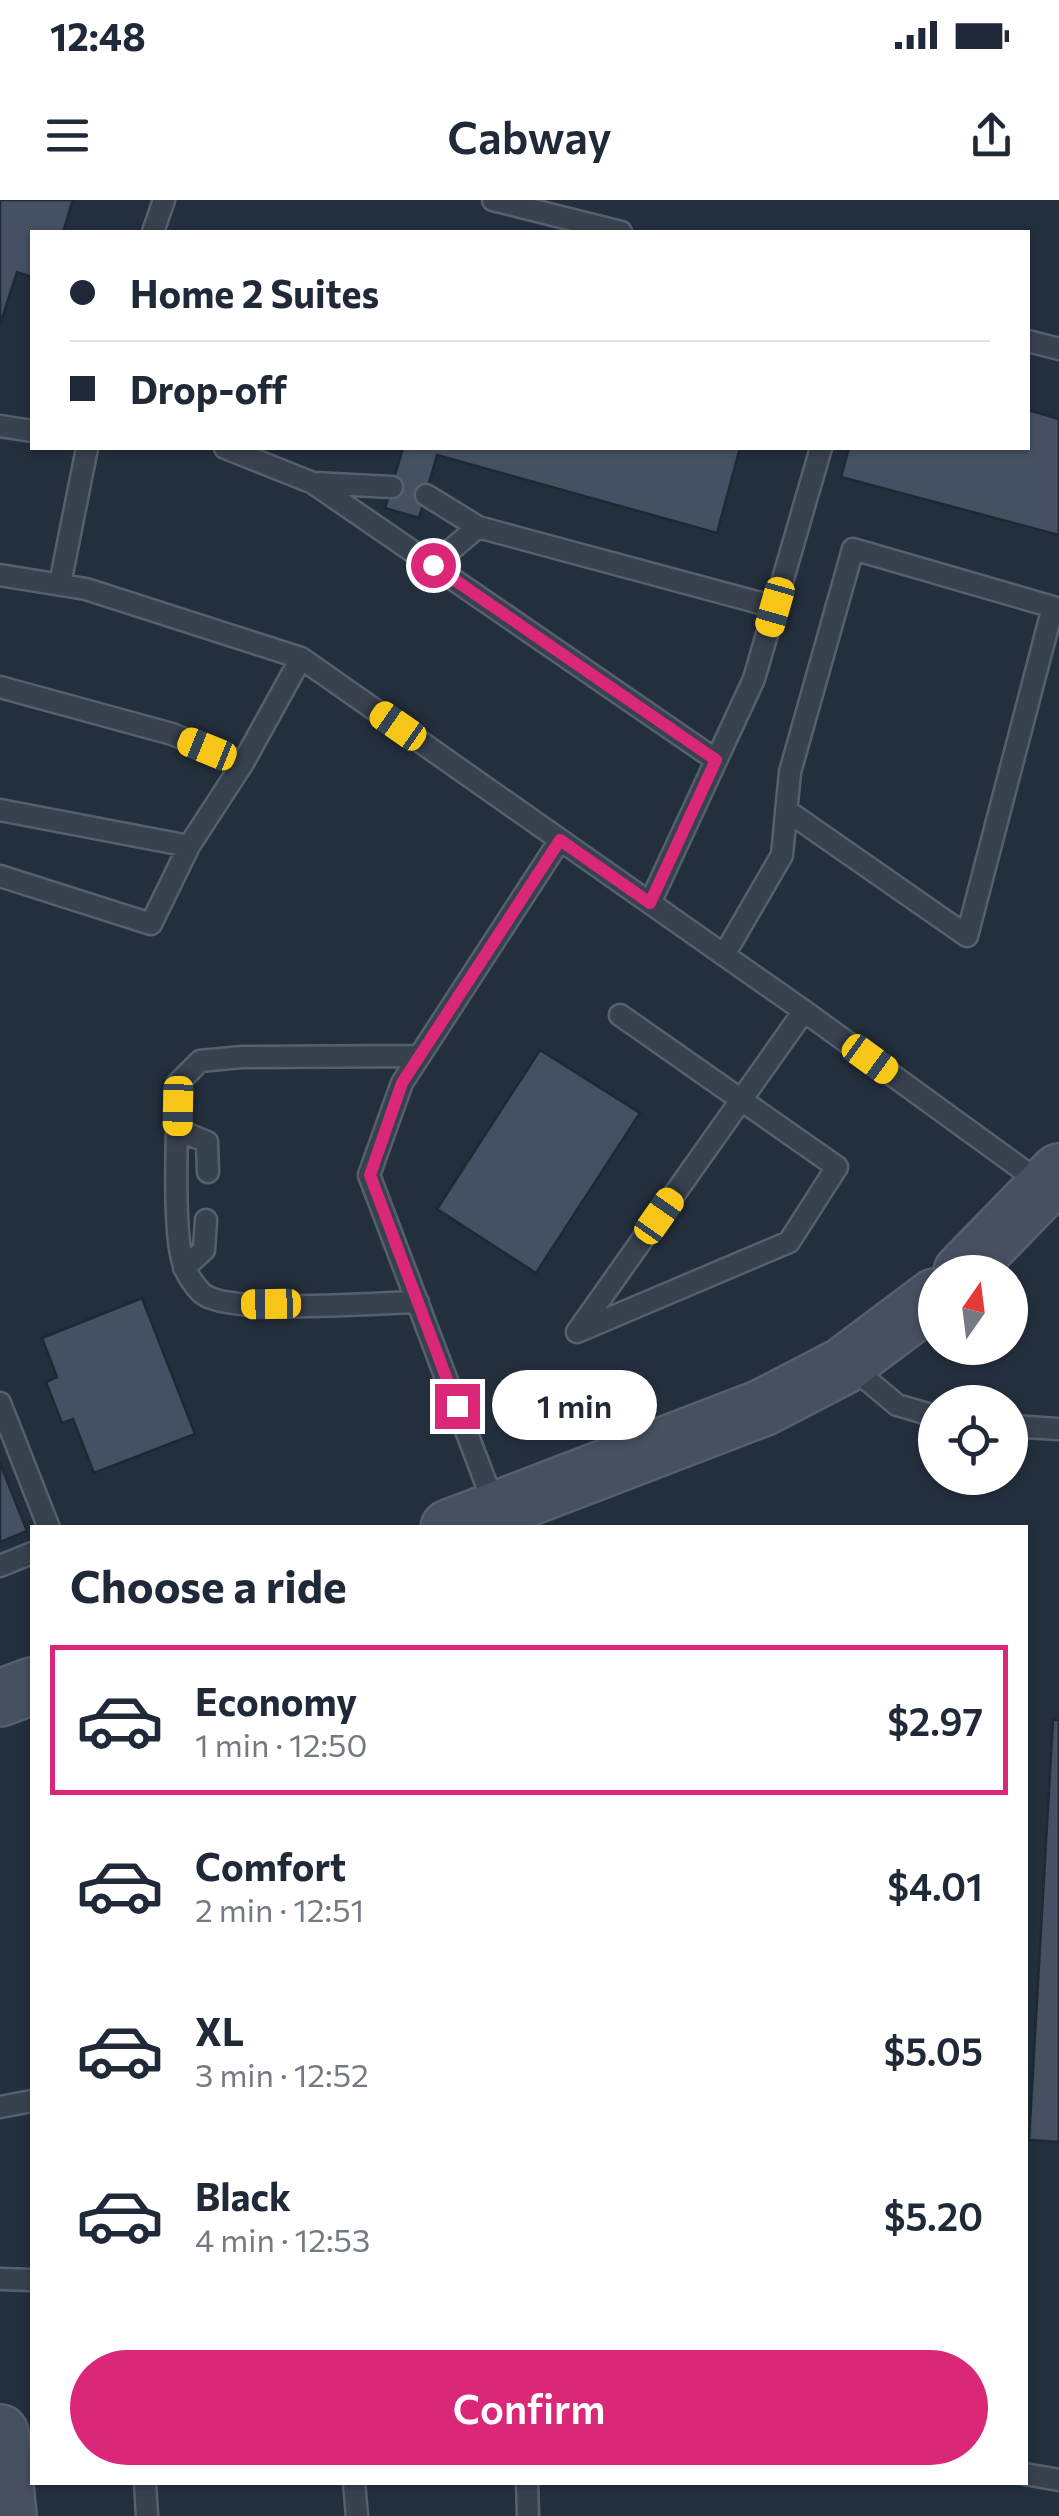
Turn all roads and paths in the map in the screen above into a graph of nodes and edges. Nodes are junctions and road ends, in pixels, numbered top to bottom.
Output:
1 (164, 200) edge
2 (493, 200) edge
3 (155, 230) edge
4 (613, 230) edge
5 (1030, 342) edge
6 (1059, 350) edge
7 (0, 426) edge
8 (30, 431) edge
9 (87, 450) edge
10 (230, 450) edge
11 (820, 450) edge
12 (314, 482) junction
13 (392, 487) dead end
14 (426, 495) dead end
15 (478, 528) junction
16 (433, 565) junction
17 (0, 575) edge
18 (60, 584) junction
19 (775, 607) junction
20 (301, 658) junction
21 (0, 687) edge
22 (716, 760) junction
23 (243, 763) junction
24 (0, 810) edge
25 (786, 810) junction
26 (560, 840) junction
27 (189, 846) junction
28 (0, 876) edge
29 (650, 903) junction
30 (724, 955) junction
31 (804, 1011) junction
32 (620, 1016) dead end
33 (418, 1056) junction
34 (741, 1100) junction
35 (178, 1130) junction
36 (208, 1172) dead end
37 (1053, 1179) edge
38 (206, 1220) dead end
39 (979, 1255) edge
40 (184, 1268) junction
41 (418, 1302) junction
42 (918, 1310) edge
43 (847, 1363) junction
44 (0, 1404) edge
45 (918, 1411) edge
46 (1028, 1427) edge
47 (1059, 1428) edge
48 (473, 1518) edge
49 (48, 1525) edge
50 (30, 1553) edge
51 (0, 1566) edge
52 (30, 1687) edge
53 (0, 1698) edge
54 (30, 2101) edge
55 (0, 2107) edge
56 (0, 2279) edge
57 (30, 2280) edge
58 (0, 2433) edge
59 (1028, 2475) edge
60 (1059, 2480) edge
61 (145, 2485) edge
62 (354, 2485) edge
63 (527, 2485) edge
64 (8, 2516) edge
65 (148, 2516) edge
66 (357, 2516) edge
67 (528, 2516) edge

1 - 3 lane
2 - 4 lane
5 - 6 lane
7 - 8 lane
9 - 18 lane
10 - 12 lane
11 - 19 lane
12 - 13 lane
12 - 16 lane
14 - 15 lane
15 - 16 lane
15 - 19 lane
16 - 22 lane
17 - 18 lane
18 - 20 lane
19 - 22 lane
20 - 23 lane
20 - 26 lane
21 - 23 lane
22 - 29 lane
23 - 27 lane
24 - 27 lane
25 - 25 lane
25 - 30 lane
26 - 29 lane
26 - 33 lane
27 - 28 lane
29 - 30 lane
30 - 31 lane
31 - 34 lane
31 - 37 lane
32 - 34 lane
33 - 35 lane
33 - 41 lane
34 - 34 lane
35 - 36 lane
35 - 40 lane
37 - 39 street
38 - 40 lane
40 - 41 lane
41 - 48 lane
42 - 43 street
43 - 45 lane
43 - 48 street
44 - 49 lane
46 - 47 lane
50 - 51 lane
52 - 53 street
54 - 55 lane
56 - 57 lane
58 - 64 street
59 - 60 lane
61 - 65 lane
62 - 66 lane
63 - 67 lane

